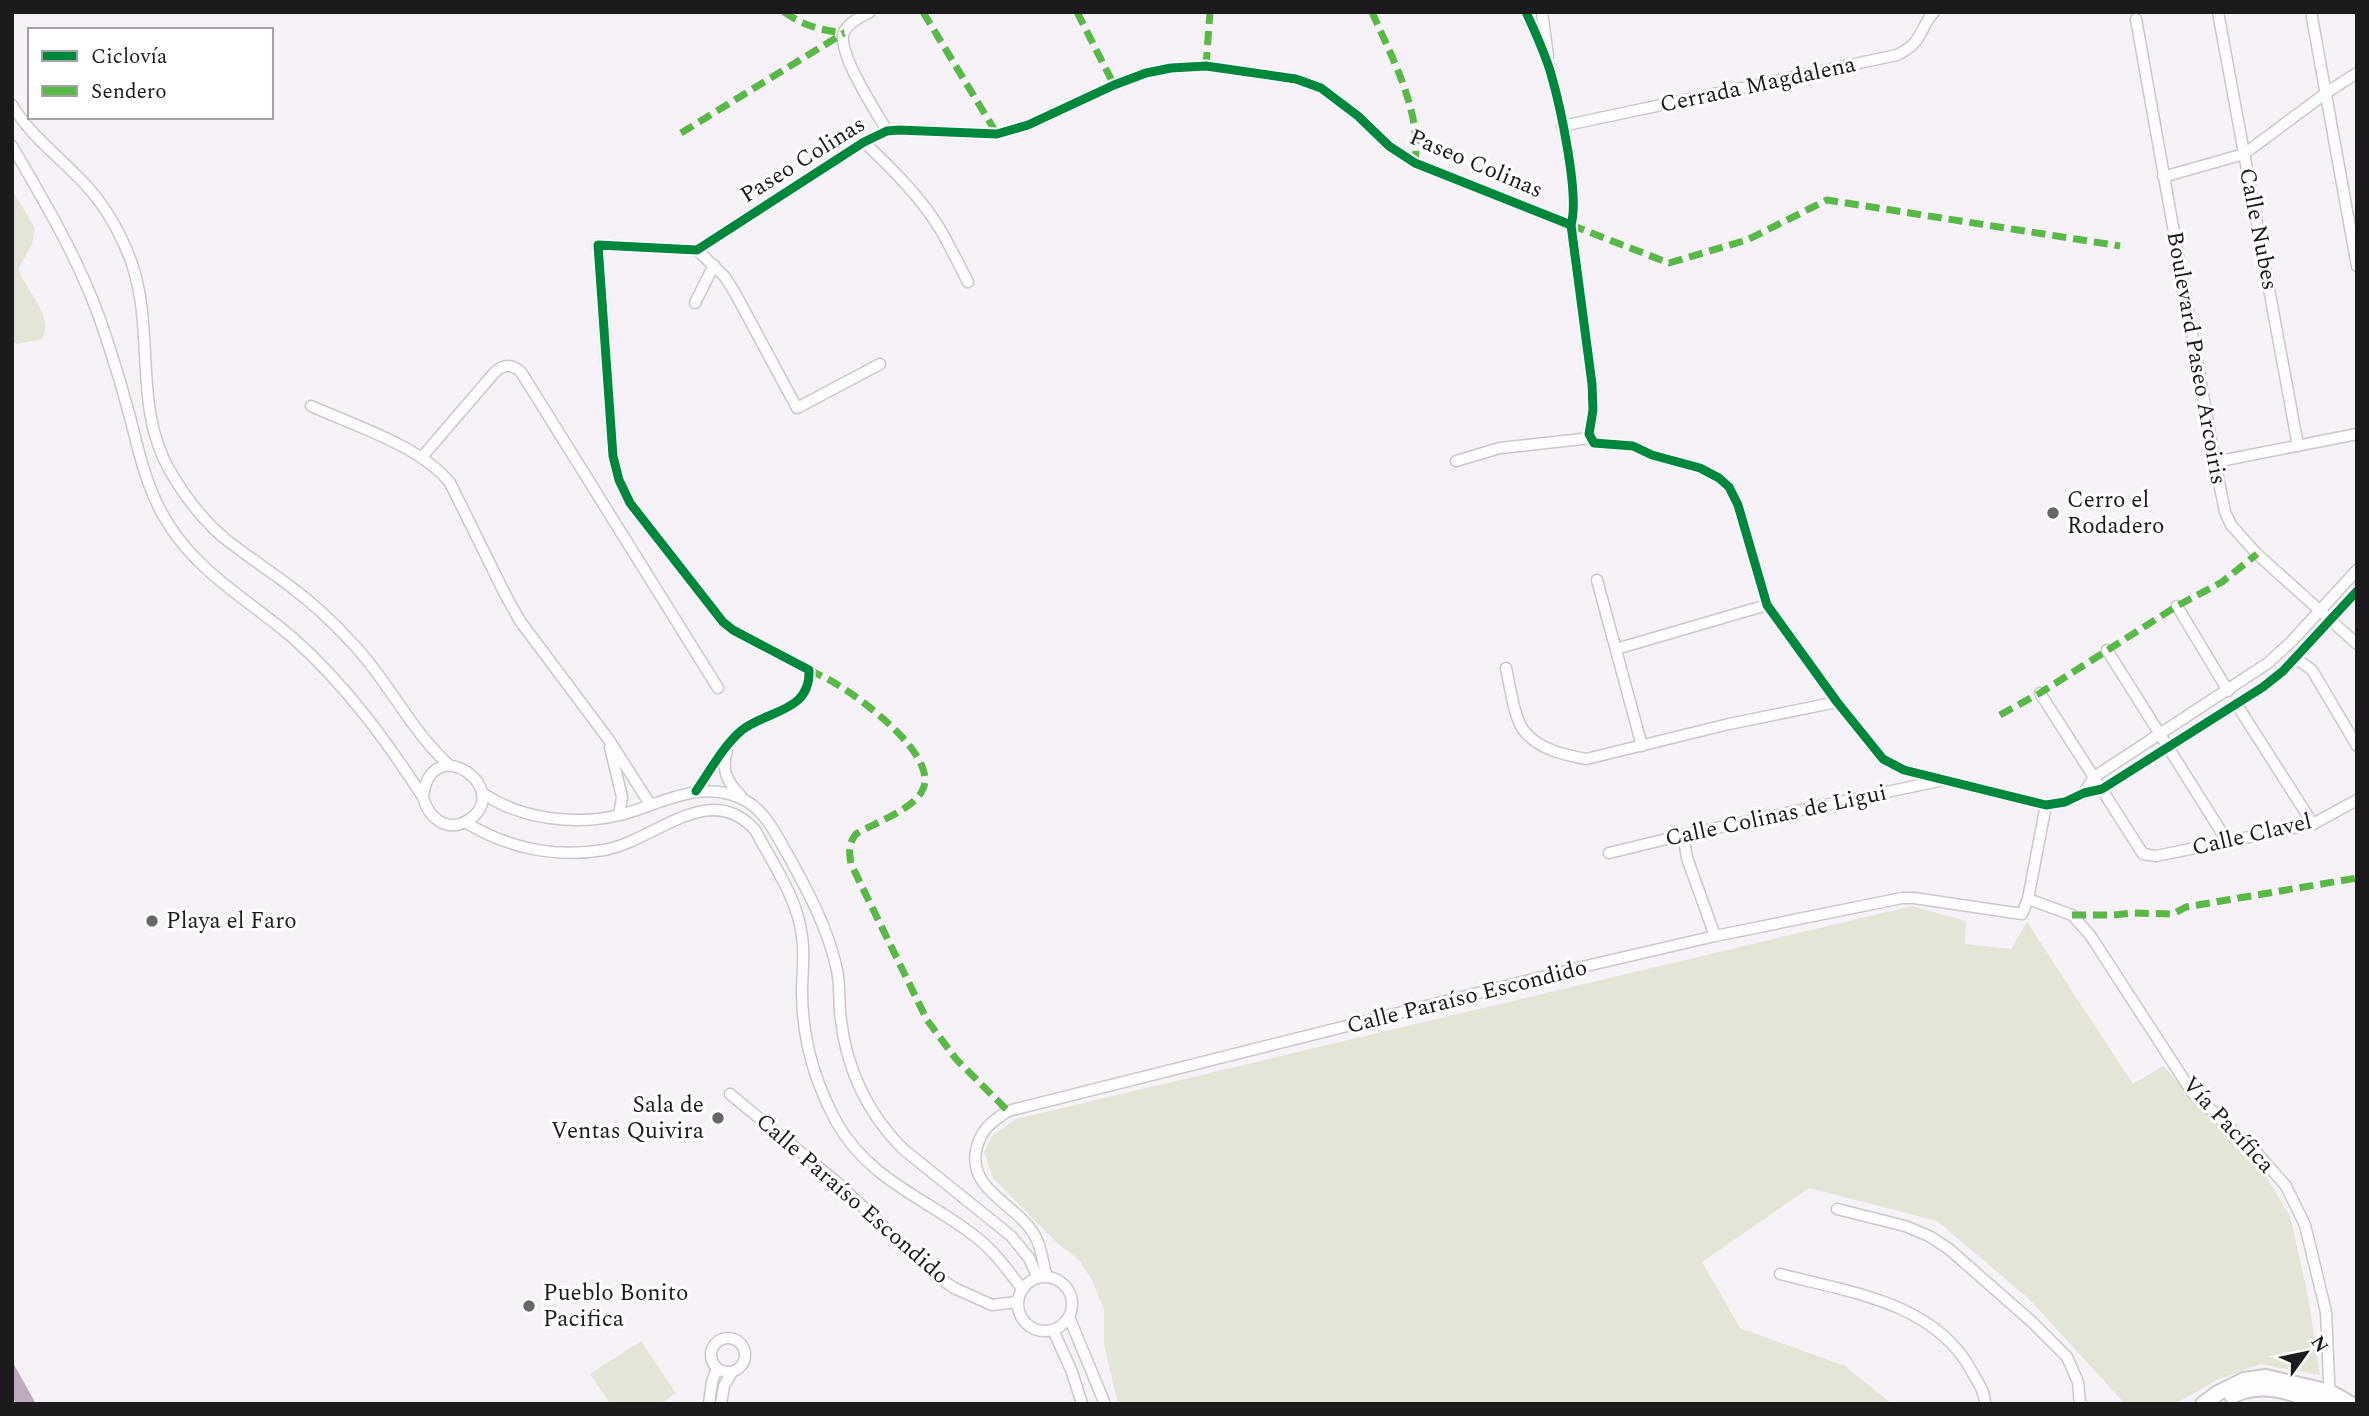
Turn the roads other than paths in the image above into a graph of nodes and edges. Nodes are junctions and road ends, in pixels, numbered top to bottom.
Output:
1 (870, 12) edge
2 (1527, 12) edge
3 (1542, 12) edge
4 (1934, 12) edge
5 (2218, 12) edge
6 (2311, 12) edge
7 (2136, 19) dead end
8 (1551, 74) junction
9 (2357, 74) edge
10 (2326, 93) junction
11 (12, 105) edge
12 (1562, 126) junction
13 (887, 131) junction
14 (864, 142) junction
15 (12, 146) edge
16 (2244, 154) junction
17 (2163, 177) junction
18 (1571, 225) junction
19 (697, 250) junction
20 (714, 265) junction
21 (2357, 266) edge
22 (968, 282) dead end
23 (695, 303) dead end
24 (880, 364) dead end
25 (311, 406) dead end
26 (2357, 434) edge
27 (1591, 438) junction
28 (2298, 446) junction
29 (422, 457) junction
30 (1456, 461) dead end
31 (2215, 462) junction
32 (2357, 570) edge
33 (1597, 580) dead end
34 (2357, 591) edge
35 (1768, 605) junction
36 (2177, 606) dead end
37 (2320, 610) junction
38 (2329, 620) junction
39 (2357, 644) edge
40 (1616, 649) junction
41 (2108, 650) dead end
42 (2295, 658) junction
43 (1506, 668) dead end
44 (718, 688) dead end
45 (2228, 691) junction
46 (2040, 694) dead end
47 (1836, 702) junction
48 (2237, 705) junction
49 (2160, 734) junction
50 (609, 740) junction
51 (729, 744) junction
52 (1642, 746) junction
53 (2168, 747) junction
54 (2357, 747) edge
55 (449, 765) junction
56 (2094, 777) junction
57 (1943, 780) junction
58 (2102, 789) junction
59 (696, 791) junction
60 (482, 793) junction
61 (2084, 793) junction
62 (423, 797) junction
63 (2357, 800) edge
64 (748, 803) junction
65 (650, 804) junction
66 (2046, 805) junction
67 (619, 815) junction
68 (466, 822) junction
69 (2313, 824) junction
70 (1684, 835) junction
71 (2227, 841) junction
72 (1609, 853) dead end
73 (2028, 899) junction
74 (1716, 936) junction
75 (730, 1094) dead end
76 (1837, 1209) dead end
77 (1780, 1274) dead end
78 (1043, 1278) junction
79 (1022, 1289) junction
80 (1017, 1302) junction
81 (1069, 1317) junction
82 (1053, 1330) junction
83 (717, 1368) junction
84 (732, 1372) junction
85 (2328, 1400) edge
86 (709, 1404) edge
87 (721, 1404) edge
88 (1082, 1404) edge
89 (1105, 1404) edge
90 (1985, 1404) edge
91 (2080, 1404) edge
92 (2203, 1404) edge
93 (2218, 1404) edge
94 (2351, 1404) edge

1 - 13 street, Paseo Colinas
2 - 8 street
3 - 8 street
4 - 12 street, Cerrada Magdalena
5 - 16 street, Calle Nubes
6 - 10 street
7 - 17 street, Boulevard Paseo Arcoiris
8 - 12 street
9 - 10 street
10 - 16 street
10 - 21 street
11 - 55 street
12 - 18 street
13 - 14 street, Paseo Colinas
13 - 18 street, Paseo Colinas
14 - 19 street, Paseo Colinas
14 - 22 street
15 - 62 street
16 - 17 street
16 - 28 street, Calle Nubes
17 - 31 street, Boulevard Paseo Arcoiris
18 - 27 street
19 - 20 street
19 - 51 street
20 - 23 street
20 - 24 street
25 - 29 street
26 - 28 street
27 - 30 street
27 - 35 street
28 - 31 street
29 - 44 street
29 - 50 street
31 - 37 street, Boulevard Paseo Arcoiris
32 - 37 street
33 - 40 street
34 - 38 street
35 - 40 street
35 - 47 street
36 - 45 street
37 - 38 street, Boulevard Paseo Arcoiris
37 - 45 street
38 - 39 street, Boulevard Paseo Arcoiris
38 - 42 street
40 - 52 street
41 - 49 street
42 - 48 street
42 - 54 street
43 - 52 street
45 - 49 street
46 - 56 street
47 - 52 street
47 - 57 street
48 - 53 street
48 - 69 street
49 - 53 street
49 - 56 street
50 - 65 street
50 - 67 street
51 - 59 street
51 - 64 street
53 - 58 street
53 - 71 street
55 - 60 street
55 - 62 street
56 - 58 street
56 - 61 street
57 - 66 street
57 - 70 street, Calle Colinas de Ligui
58 - 61 street
58 - 71 street, Calle Clavel
59 - 64 street
59 - 65 street
60 - 67 street
60 - 68 street
61 - 66 street
62 - 68 street
63 - 69 street, Calle Clavel
64 - 78 street
65 - 67 street
66 - 73 street
68 - 79 street
69 - 71 street, Calle Clavel
70 - 72 street, Calle Colinas de Ligui
70 - 74 street
73 - 74 street, Calle Paraíso Escondido
73 - 85 street, Vía Pacífica
74 - 78 street, Calle Paraíso Escondido
75 - 80 street, Calle Paraíso Escondido
76 - 91 street
77 - 90 street
78 - 79 street
78 - 81 street
79 - 80 street
80 - 82 street
81 - 82 street
81 - 89 street
82 - 88 street
83 - 84 street
83 - 84 street
83 - 86 street
84 - 87 street
85 - 92 street
85 - 93 street
85 - 94 street

